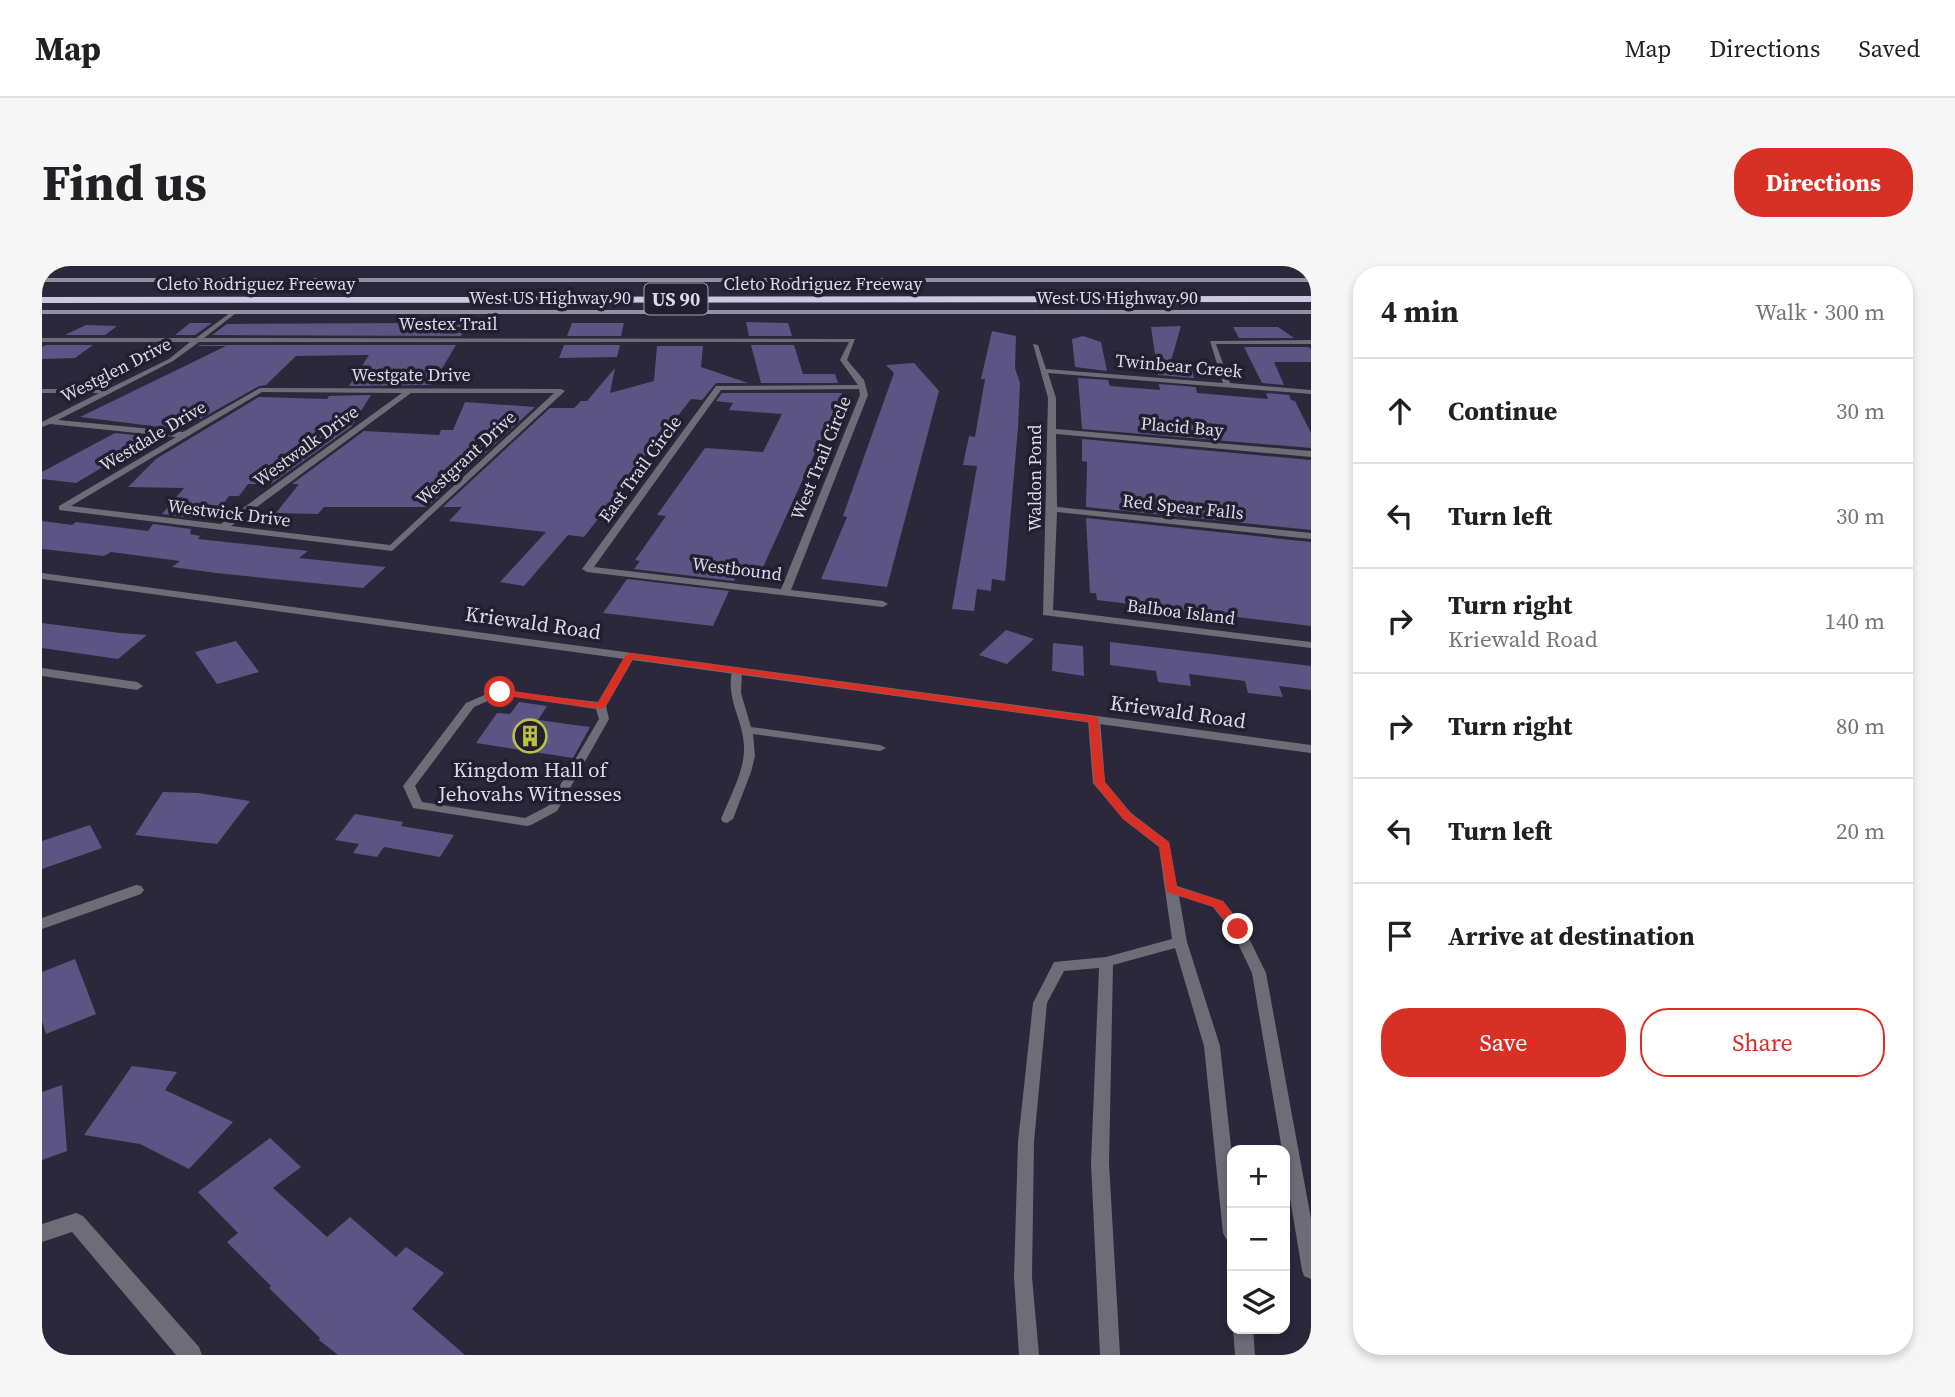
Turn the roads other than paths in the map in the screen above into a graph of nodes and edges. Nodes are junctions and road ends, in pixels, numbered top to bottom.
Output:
1 (42, 280) edge
2 (1311, 280) edge
3 (42, 289) edge
4 (1311, 289) edge
5 (1311, 299) edge
6 (42, 300) edge
7 (42, 312) edge
8 (233, 312) junction
9 (1311, 312) edge
10 (42, 340) edge
11 (200, 340) junction
12 (853, 340) joint
13 (1311, 342) edge
14 (1035, 345) dead end
15 (1044, 371) junction
16 (1227, 385) junction
17 (863, 387) junction
18 (261, 390) joint
19 (42, 391) edge
20 (111, 391) junction
21 (409, 391) junction
22 (561, 391) joint
23 (1311, 392) edge
24 (46, 423) edge
25 (1051, 431) junction
26 (184, 435) junction
27 (1311, 454) edge
28 (62, 508) joint
29 (1052, 509) junction
30 (222, 528) junction
31 (1311, 536) edge
32 (392, 548) joint
33 (587, 569) joint
34 (42, 576) edge
35 (785, 592) junction
36 (883, 604) dead end
37 (1047, 613) joint
38 (1311, 645) edge
39 (630, 656) junction
40 (737, 671) junction
41 (42, 672) edge
42 (137, 686) dead end
43 (601, 706) junction
44 (1094, 720) junction
45 (746, 730) junction
46 (880, 748) dead end
47 (1311, 749) edge
48 (727, 819) dead end
49 (136, 890) dead end
50 (1171, 890) junction
51 (42, 924) edge
52 (1180, 942) junction
53 (1106, 962) junction
54 (1229, 1208) edge
55 (42, 1233) edge
56 (1311, 1270) edge
57 (1243, 1334) edge
58 (191, 1355) edge
59 (1029, 1355) edge
60 (1110, 1355) edge
61 (1245, 1355) edge

1 - 2 main road, West US Highway 90
3 - 4 highway, Cleto Rodriguez Freeway / US 90
5 - 6 highway, Cleto Rodriguez Freeway / US 90
7 - 8 main road, West US Highway 90
8 - 9 main road, West US Highway 90
8 - 11 street, Westglen Drive
10 - 11 street, Westex Trail
11 - 12 street, Westex Trail
11 - 20 street, Westglen Drive
12 - 17 street, West Trail Circle
13 - 16 street
14 - 15 street, Waldon Pond
15 - 16 street, Twinbear Creek
15 - 25 street, Waldon Pond
16 - 23 street, Twinbear Creek
17 - 33 street, East Trail Circle
17 - 35 street, West Trail Circle
18 - 21 street, Westgate Drive
18 - 26 street, Westdale Drive
19 - 20 street
20 - 24 street, Westglen Drive
21 - 22 street, Westgate Drive
21 - 30 street, Westwalk Drive
22 - 32 street, Westgrant Drive
24 - 26 street
25 - 27 street, Placid Bay
25 - 29 street, Waldon Pond
26 - 28 street, Westdale Drive
28 - 30 street, Westwick Drive
29 - 31 street, Red Spear Falls
29 - 37 street, Waldon Pond
30 - 32 street, Westwick Drive
33 - 35 street, Westbound
34 - 39 street, Kriewald Road
35 - 36 street, Westbound
37 - 38 street, Balboa Island
39 - 40 street, Kriewald Road
39 - 43 lane
40 - 44 street, Kriewald Road
40 - 45 lane
41 - 42 street
43 - 43 lane
44 - 47 street, Kriewald Road
44 - 50 lane
45 - 46 lane
45 - 48 lane
49 - 51 street
50 - 52 lane
50 - 56 lane
52 - 53 lane
52 - 54 lane
53 - 59 lane
53 - 60 lane
55 - 58 street
57 - 61 lane

